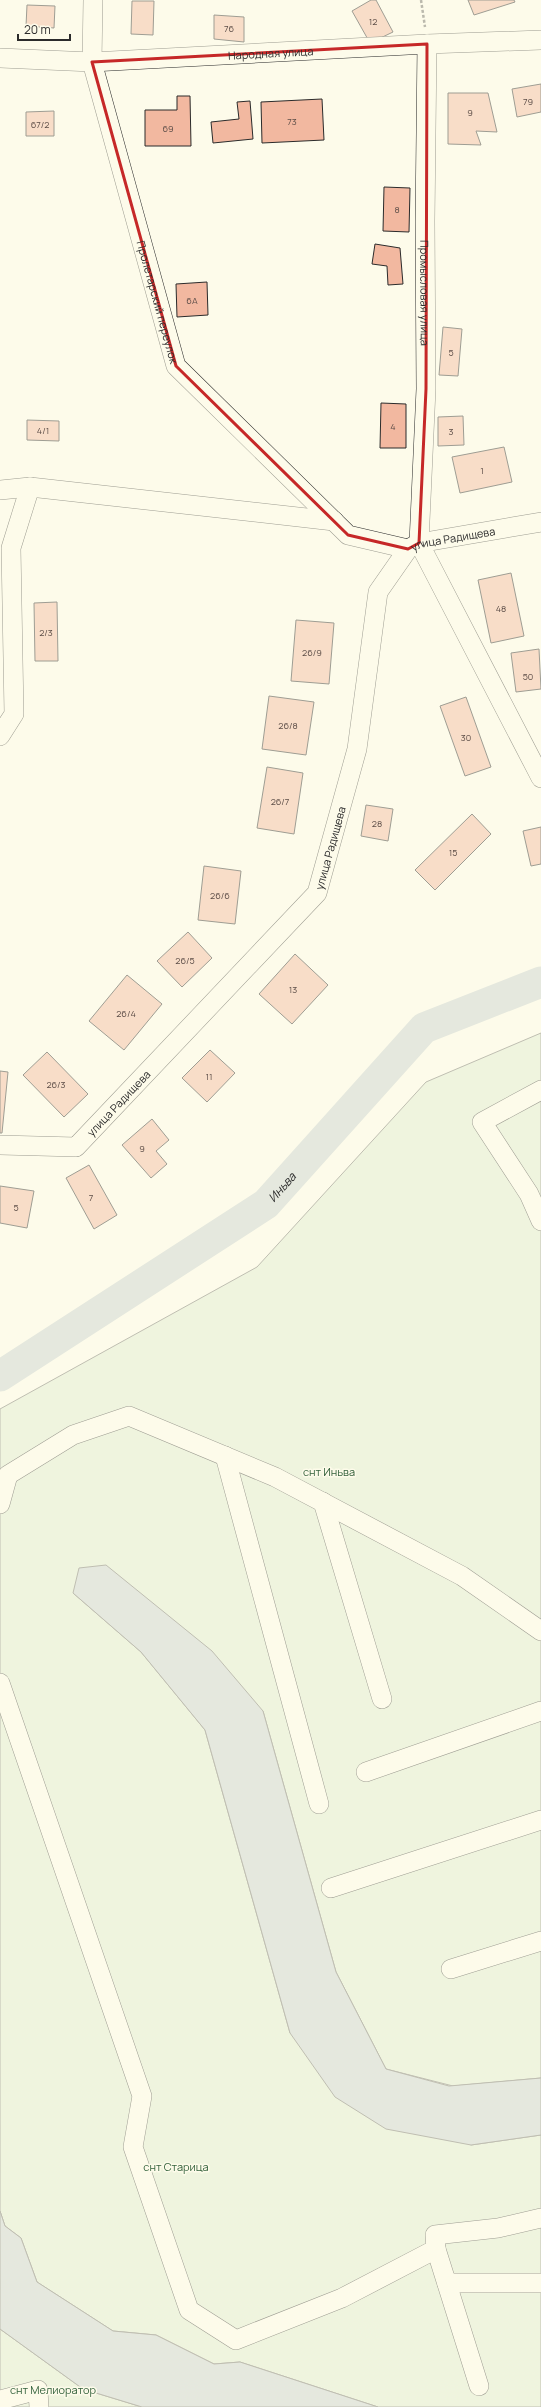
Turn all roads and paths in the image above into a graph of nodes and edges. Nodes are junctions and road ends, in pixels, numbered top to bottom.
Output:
1 (93, 0) edge
2 (421, 0) edge
3 (541, 40) edge
4 (427, 44) junction
5 (0, 58) edge
6 (92, 62) junction
7 (30, 487) junction
8 (0, 490) edge
9 (334, 521) junction
10 (541, 522) edge
11 (414, 546) junction
12 (6, 548) edge
13 (0, 736) edge
14 (541, 778) edge
15 (541, 1090) edge
16 (0, 1145) edge
17 (541, 1221) edge
18 (225, 1456) junction
19 (323, 1502) junction
20 (0, 1504) edge
21 (541, 1632) edge
22 (0, 1683) edge
23 (382, 1699) dead end
24 (541, 1711) edge
25 (366, 1772) dead end
26 (318, 1804) dead end
27 (541, 1820) edge
28 (331, 1888) dead end
29 (541, 1940) edge
30 (451, 1969) dead end
31 (541, 2218) edge
32 (436, 2249) junction
33 (541, 2282) edge
34 (447, 2283) junction
35 (479, 2386) dead end
36 (0, 2400) edge
37 (39, 2407) edge

1 - 6 street, Пролетарский переулок
2 - 4 path
3 - 4 street, Народная улица
4 - 6 street, Народная улица
4 - 11 street, Промысловая улица
5 - 6 street, Народная улица
6 - 9 street, Пролетарский переулок
7 - 8 street
7 - 9 street
7 - 12 street
9 - 11 street, Пролетарский переулок
10 - 11 street, улица Радищева
11 - 14 street
11 - 16 street, улица Радищева
12 - 13 street
15 - 17 street
18 - 19 street
18 - 20 street
18 - 26 street
19 - 21 street
19 - 23 street
22 - 32 street
24 - 25 street
27 - 28 street
29 - 30 street
31 - 32 street
32 - 34 street
33 - 34 street
34 - 35 street
36 - 37 street

